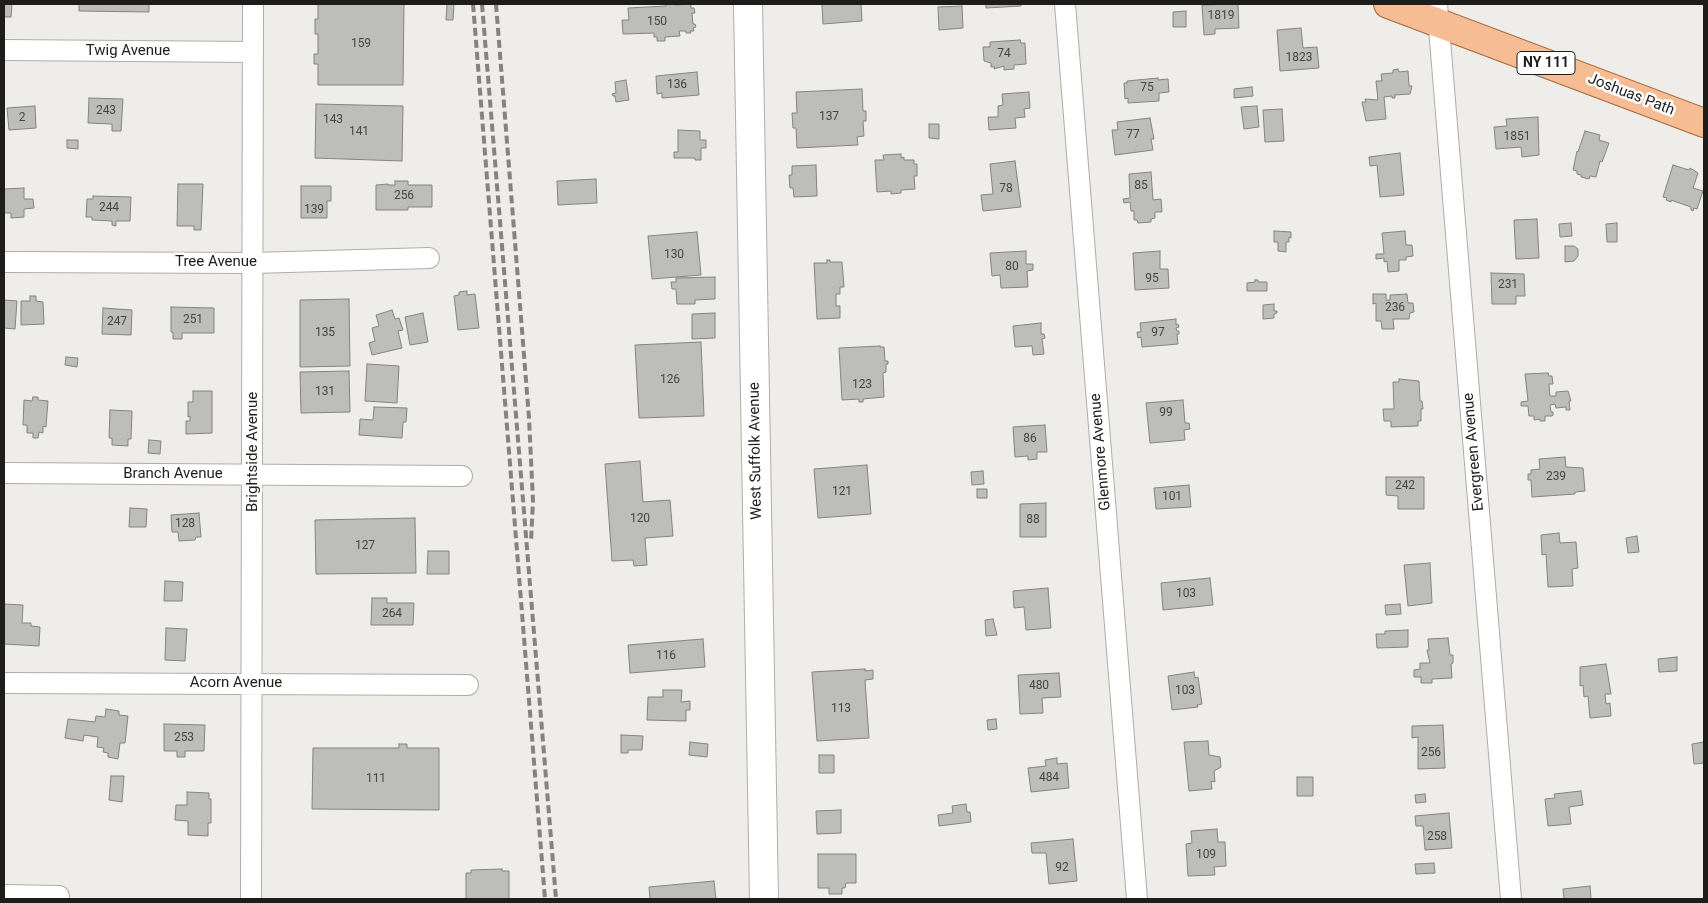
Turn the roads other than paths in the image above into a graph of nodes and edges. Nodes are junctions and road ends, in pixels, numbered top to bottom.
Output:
1 (254, 4) edge
2 (748, 4) edge
3 (1065, 4) edge
4 (1388, 4) edge
5 (1438, 13) edge
6 (4, 50) edge
7 (253, 52) junction
8 (1704, 123) edge
9 (429, 258) dead end
10 (4, 262) edge
11 (253, 263) junction
12 (4, 473) edge
13 (254, 474) junction
14 (462, 476) dead end
15 (4, 683) edge
16 (251, 683) junction
17 (468, 685) dead end
18 (4, 895) edge
19 (58, 896) dead end
20 (251, 899) edge
21 (764, 899) edge
22 (1137, 899) edge
23 (1511, 899) edge

1 - 7 street, Brightside Avenue
2 - 21 main road, West Suffolk Avenue
3 - 22 street, Glenmore Avenue
4 - 5 main road, Joshuas Path / NY 111
5 - 8 main road, Joshuas Path / NY 111
5 - 23 street, Evergreen Avenue
6 - 7 street, Twig Avenue
7 - 11 street, Brightside Avenue
9 - 11 street, Tree Avenue
10 - 11 street, Tree Avenue
11 - 13 street, Brightside Avenue
12 - 13 street, Branch Avenue
13 - 14 street, Branch Avenue
13 - 16 street, Brightside Avenue
15 - 16 street, Acorn Avenue
16 - 17 street, Acorn Avenue
16 - 20 street, Brightside Avenue
18 - 19 street

